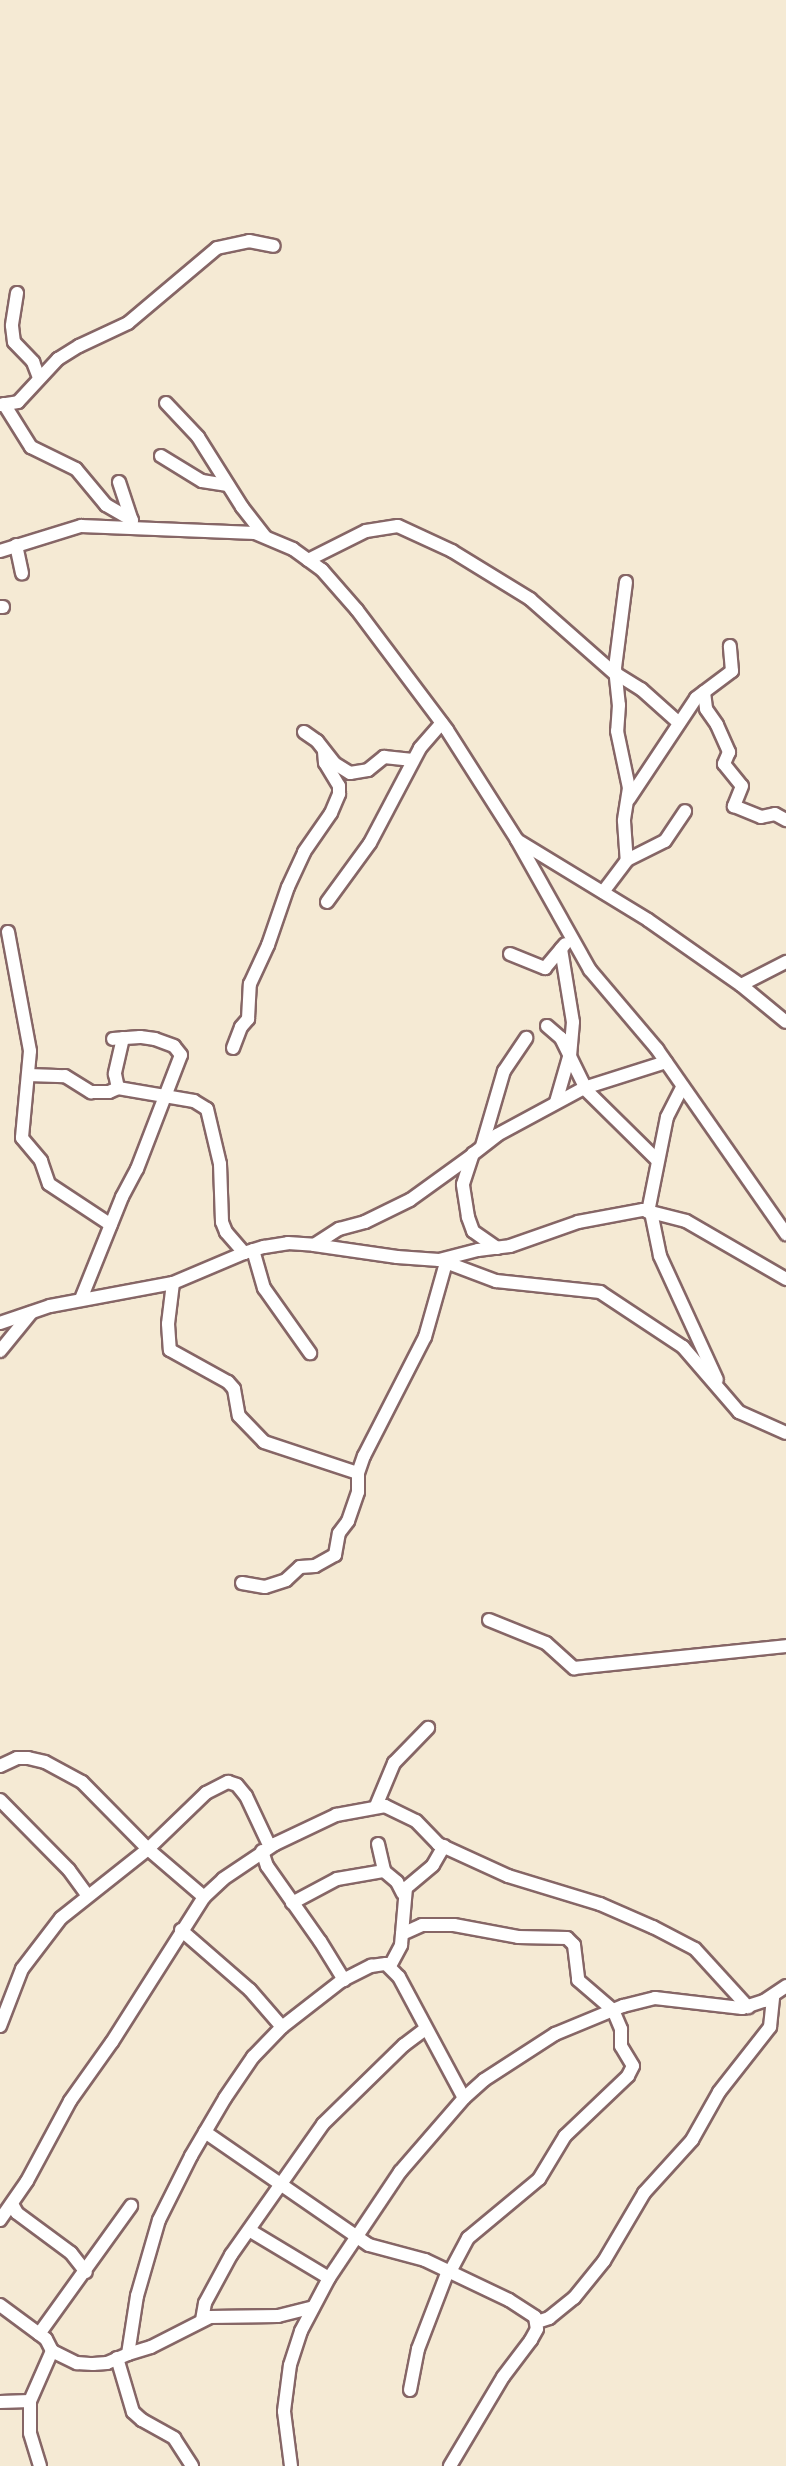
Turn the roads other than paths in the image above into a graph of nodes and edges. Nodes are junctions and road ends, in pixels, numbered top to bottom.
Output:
1 (274, 246) dead end
2 (18, 293) dead end
3 (39, 379) junction
4 (166, 402) dead end
5 (2, 404) edge
6 (162, 456) dead end
7 (119, 482) dead end
8 (228, 485) junction
9 (132, 520) junction
10 (143, 531) junction
11 (265, 536) junction
12 (16, 545) junction
13 (0, 551) edge
14 (308, 560) junction
15 (22, 573) dead end
16 (626, 582) dead end
17 (730, 646) dead end
18 (615, 673) junction
19 (704, 692) junction
20 (442, 723) junction
21 (679, 723) junction
22 (304, 732) dead end
23 (324, 751) junction
24 (413, 760) junction
25 (629, 799) junction
26 (685, 811) dead end
27 (786, 820) edge
28 (517, 840) junction
29 (627, 860) junction
30 (603, 892) junction
31 (327, 902) dead end
32 (8, 932) dead end
33 (569, 939) junction
34 (561, 949) junction
35 (510, 954) dead end
36 (786, 962) edge
37 (741, 985) junction
38 (786, 1022) edge
39 (547, 1026) dead end
40 (526, 1038) dead end
41 (233, 1048) dead end
42 (570, 1058) junction
43 (666, 1062) junction
44 (28, 1074) junction
45 (585, 1087) junction
46 (682, 1087) junction
47 (118, 1088) junction
48 (163, 1095) junction
49 (556, 1102) junction
50 (477, 1150) junction
51 (657, 1160) junction
52 (650, 1212) junction
53 (111, 1225) junction
54 (786, 1234) edge
55 (314, 1244) junction
56 (497, 1249) junction
57 (248, 1251) junction
58 (443, 1261) junction
59 (786, 1279) edge
60 (173, 1283) junction
61 (81, 1299) junction
62 (32, 1312) junction
63 (0, 1324) edge
64 (0, 1351) edge
65 (310, 1353) dead end
66 (723, 1396) junction
67 (786, 1433) edge
68 (358, 1473) junction
69 (242, 1583) dead end
70 (489, 1620) dead end
71 (786, 1646) edge
72 (428, 1728) dead end
73 (0, 1766) edge
74 (0, 1800) edge
75 (376, 1806) junction
76 (377, 1844) dead end
77 (444, 1846) junction
78 (148, 1849) junction
79 (266, 1849) junction
80 (384, 1871) junction
81 (403, 1894) junction
82 (87, 1895) junction
83 (204, 1897) junction
84 (292, 1903) junction
85 (181, 1930) junction
86 (402, 1934) junction
87 (390, 1966) junction
88 (344, 1980) junction
89 (786, 1986) edge
90 (773, 1997) junction
91 (748, 2007) junction
92 (613, 2010) junction
93 (0, 2026) edge
94 (282, 2027) junction
95 (425, 2029) junction
96 (464, 2098) junction
97 (205, 2132) junction
98 (282, 2185) junction
99 (12, 2204) junction
100 (131, 2206) dead end
101 (0, 2220) edge
102 (249, 2230) junction
103 (358, 2236) junction
104 (449, 2271) junction
105 (86, 2272) junction
106 (330, 2278) junction
107 (0, 2305) edge
108 (313, 2307) junction
109 (202, 2320) junction
110 (537, 2322) junction
111 (39, 2334) junction
112 (52, 2351) junction
113 (123, 2356) junction
114 (410, 2390) dead end
115 (30, 2401) junction
116 (0, 2402) edge
117 (40, 2466) edge
118 (192, 2466) edge
119 (291, 2466) edge
120 (450, 2466) edge

1 - 3 street
2 - 3 street
3 - 5 street
4 - 8 street
5 - 9 street
6 - 8 street
7 - 9 street
8 - 11 street
9 - 10 street
10 - 11 street
10 - 12 street
11 - 14 street
12 - 13 street
12 - 15 street
14 - 18 street
14 - 20 street
16 - 18 street
17 - 19 street
18 - 21 street
18 - 25 street
19 - 21 street
19 - 27 street
20 - 24 street
20 - 28 street
21 - 25 street
22 - 23 street
23 - 24 street
23 - 41 street
24 - 31 street
25 - 29 street
26 - 29 street
28 - 30 street
28 - 33 street
29 - 30 street
30 - 37 street
32 - 44 street
33 - 34 street
33 - 43 street
34 - 35 street
34 - 42 street
36 - 37 street
37 - 38 street
39 - 42 street
40 - 50 street
42 - 45 street
42 - 49 street
43 - 45 street
43 - 46 street
44 - 47 street
44 - 53 street
45 - 49 street
45 - 51 street
46 - 51 street
46 - 54 street
47 - 48 street
47 - 48 street
48 - 53 street
48 - 57 street
49 - 50 street
50 - 55 street
50 - 56 street
51 - 52 street
52 - 56 street
52 - 59 street
52 - 66 street
53 - 61 street
55 - 57 street
55 - 58 street
56 - 58 street
57 - 60 street
57 - 65 street
58 - 66 street
58 - 68 street
60 - 61 street
60 - 68 street
61 - 62 street
62 - 63 street
62 - 64 street
66 - 67 street
68 - 69 street
70 - 71 street
72 - 75 street
73 - 78 street
74 - 82 street
75 - 77 street
75 - 79 street
76 - 80 street
77 - 81 street
77 - 91 street
78 - 79 street
78 - 82 street
78 - 83 street
79 - 83 street
79 - 84 street
80 - 81 street
80 - 84 street
81 - 86 street
82 - 93 street
83 - 85 street
84 - 88 street
85 - 94 street
85 - 99 street
86 - 87 street
86 - 92 street
87 - 88 street
87 - 95 street
88 - 94 street
89 - 90 street
90 - 91 street
90 - 110 street
91 - 92 street
92 - 96 street
92 - 104 street
94 - 97 street
95 - 96 street
95 - 98 street
96 - 103 street
97 - 98 street
97 - 113 street
98 - 102 street
98 - 103 street
99 - 101 street
99 - 105 street
100 - 105 street
102 - 106 street
102 - 109 street
103 - 104 street
103 - 106 street
104 - 110 street
104 - 114 street
105 - 111 street
106 - 108 street
107 - 111 street
108 - 109 street
108 - 119 street
109 - 113 street
110 - 120 street
111 - 112 street
112 - 113 street
112 - 115 street
113 - 118 street
115 - 116 street
115 - 117 street

